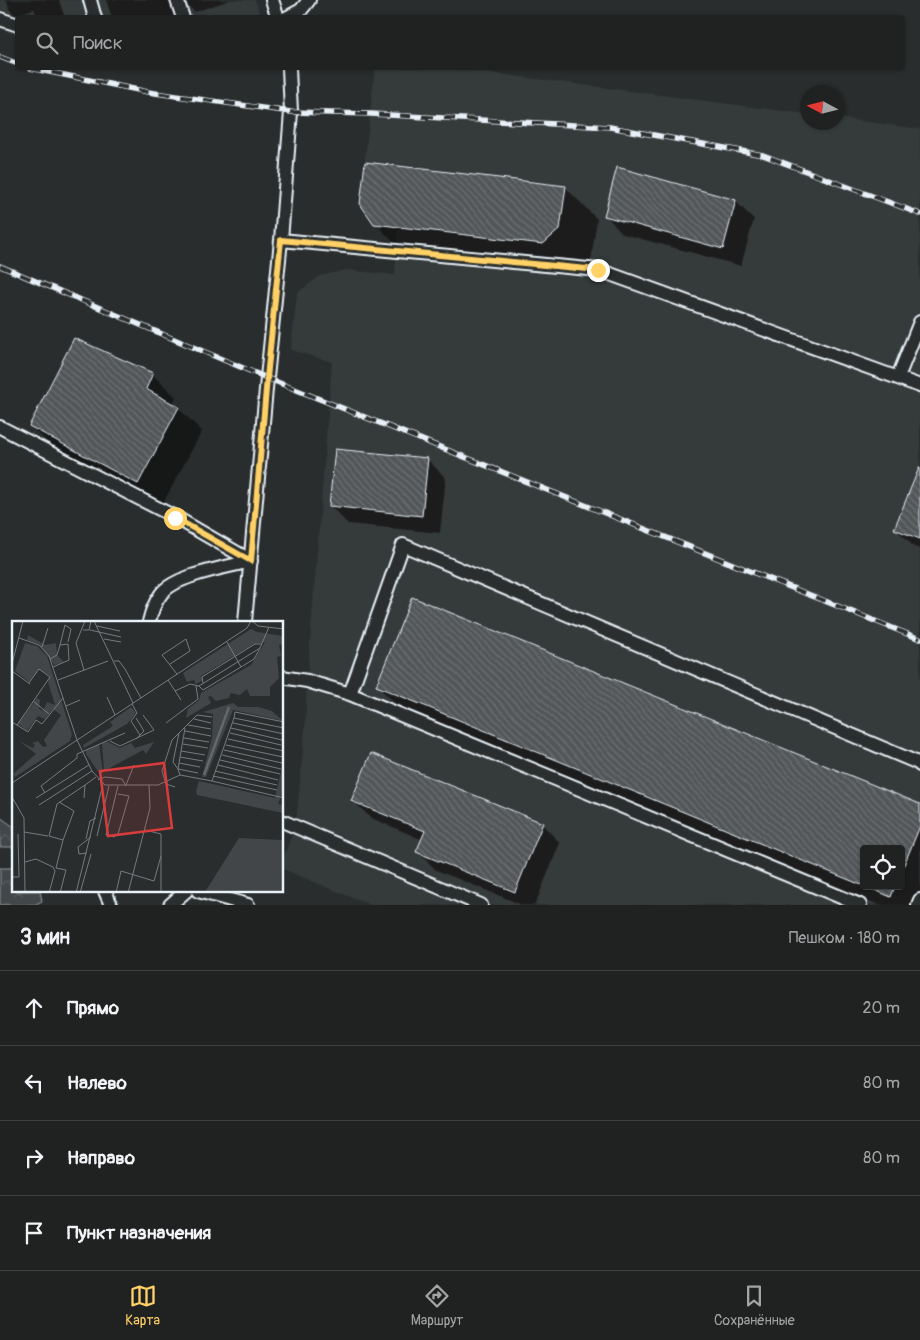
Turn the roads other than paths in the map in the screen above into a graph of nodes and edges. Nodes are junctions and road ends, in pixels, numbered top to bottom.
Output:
1 (90, 0) edge
2 (177, 0) edge
3 (272, 0) edge
4 (309, 0) edge
5 (94, 15) edge
6 (182, 15) edge
7 (277, 15) edge
8 (292, 15) edge
9 (0, 19) edge
10 (15, 24) edge
11 (289, 70) edge
12 (281, 240) junction
13 (920, 322) edge
14 (898, 377) junction
15 (920, 386) edge
16 (0, 427) edge
17 (251, 561) junction
18 (149, 621) edge
19 (245, 621) edge
20 (284, 677) edge
21 (350, 694) junction
22 (920, 765) edge
23 (284, 822) edge
24 (105, 892) edge
25 (185, 892) edge
26 (202, 892) edge
27 (920, 900) edge
28 (110, 905) edge
29 (170, 905) edge
30 (248, 905) edge
31 (481, 905) edge
32 (860, 905) edge
33 (918, 905) edge

1 - 5 lane
2 - 6 lane
3 - 7 lane
4 - 8 lane
9 - 10 lane
11 - 12 lane
12 - 14 lane
12 - 17 lane
13 - 14 lane
14 - 15 lane
16 - 17 lane
17 - 18 lane
17 - 19 lane
20 - 21 lane
21 - 22 lane
21 - 32 lane
23 - 31 lane
24 - 28 lane
25 - 29 lane
26 - 30 lane
27 - 33 lane

